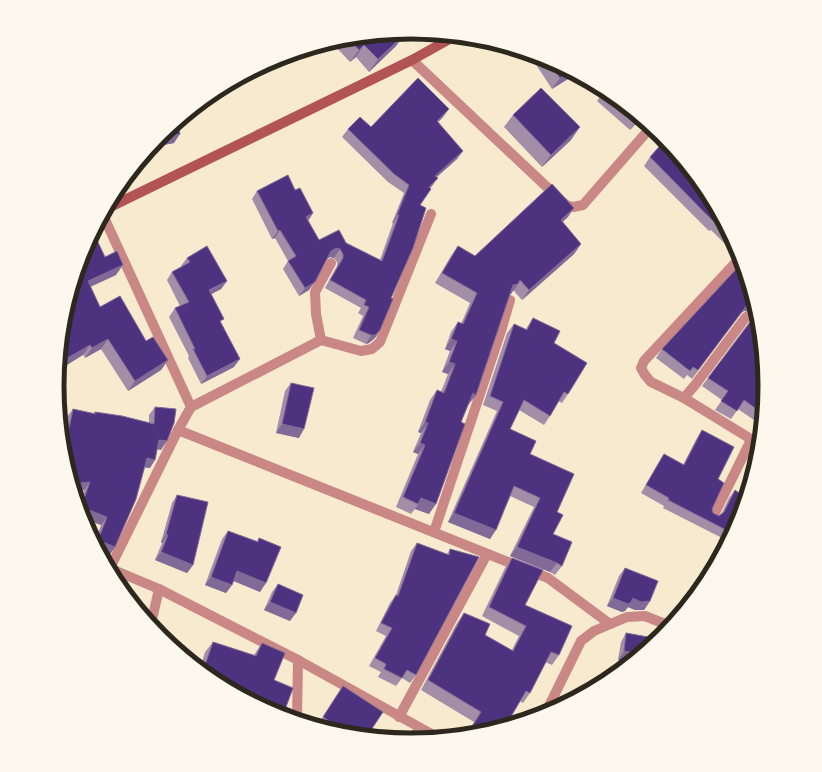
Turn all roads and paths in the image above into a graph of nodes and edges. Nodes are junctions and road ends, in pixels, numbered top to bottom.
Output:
1 (446, 41) edge
2 (412, 60) junction
3 (647, 132) edge
4 (115, 205) edge
5 (431, 214) dead end
6 (106, 221) edge
7 (331, 262) edge
8 (736, 263) edge
9 (510, 300) edge
10 (746, 317) edge
11 (321, 340) junction
12 (684, 398) junction
13 (191, 407) junction
14 (178, 430) junction
15 (753, 441) edge
16 (752, 447) edge
17 (713, 517) edge
18 (434, 532) junction
19 (487, 554) junction
20 (112, 562) edge
21 (118, 572) edge
22 (159, 589) junction
23 (152, 617) edge
24 (664, 623) edge
25 (610, 624) junction
26 (298, 660) junction
27 (550, 704) edge
28 (297, 714) edge
29 (399, 717) junction
30 (427, 732) edge

1 - 2 street
2 - 3 street
2 - 4 street
5 - 11 street
6 - 13 street
7 - 11 street
8 - 12 street
9 - 18 street
10 - 12 street
11 - 13 street
12 - 15 street
13 - 14 street
14 - 18 street
14 - 20 street
16 - 17 street
18 - 19 street
19 - 25 street
19 - 29 street
21 - 22 street
22 - 23 street
22 - 26 street
24 - 25 street
25 - 27 street
26 - 28 street
26 - 29 street
29 - 30 street

